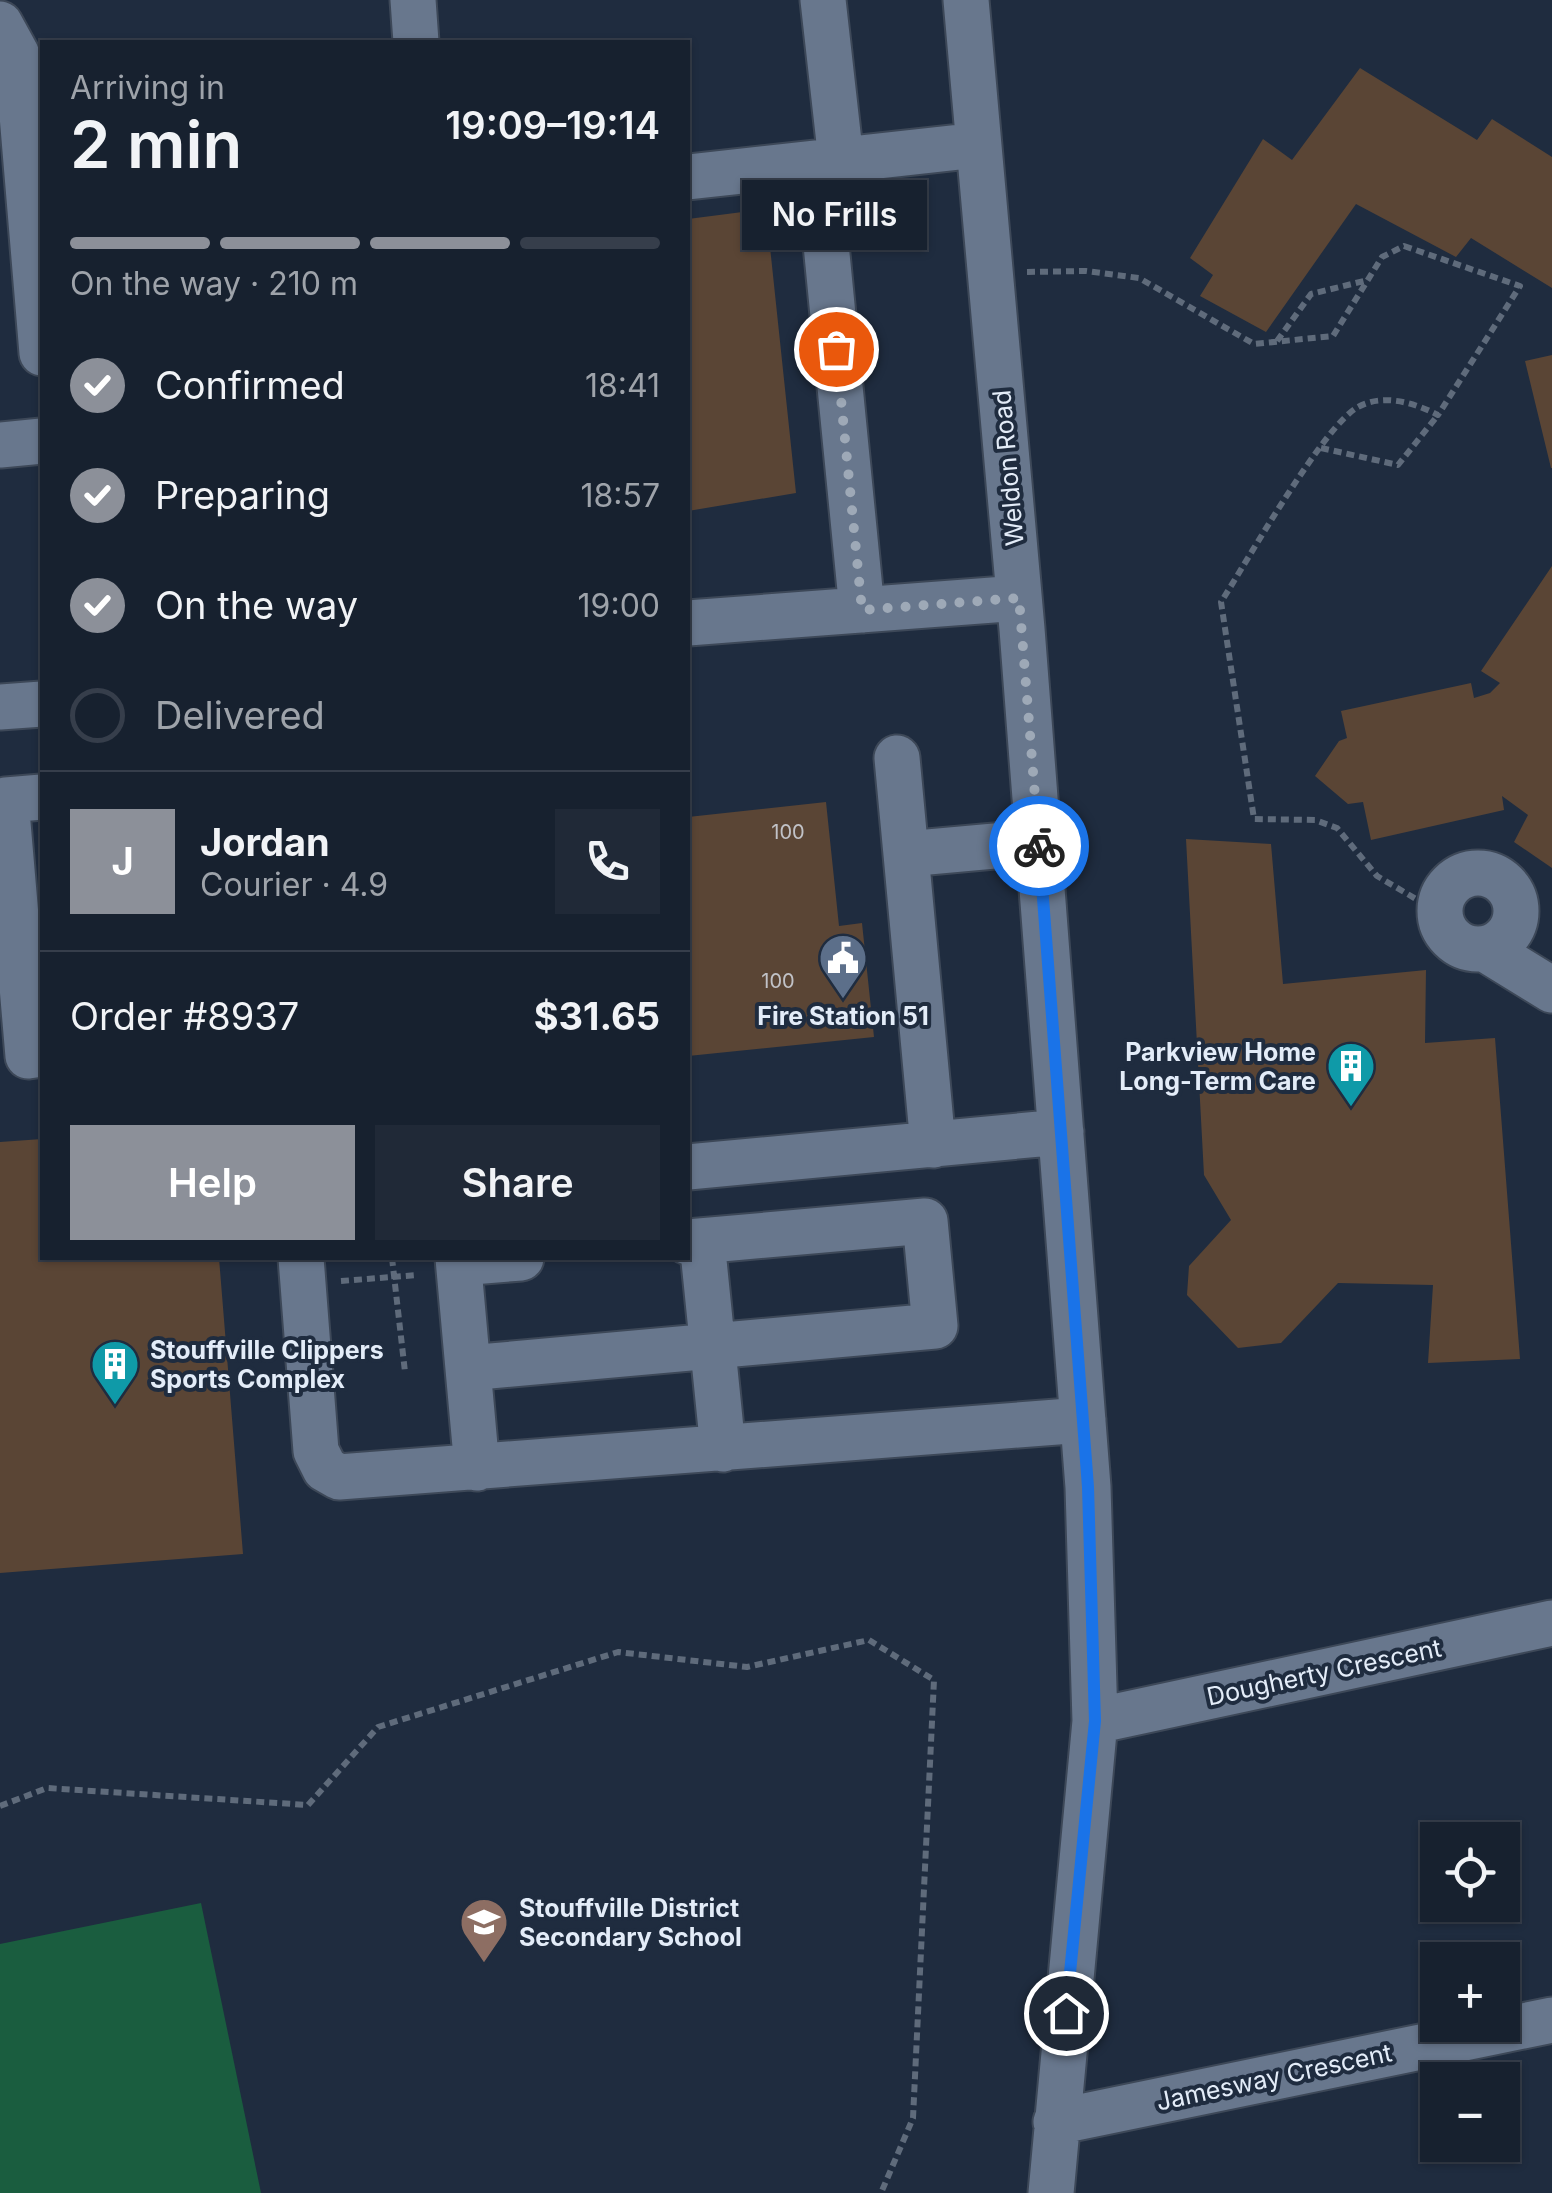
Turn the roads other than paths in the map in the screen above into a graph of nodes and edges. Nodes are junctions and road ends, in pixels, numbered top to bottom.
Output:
1 (413, 0) edge
2 (823, 0) edge
3 (966, 0) edge
4 (0, 24) edge
5 (416, 40) edge
6 (978, 145) junction
7 (830, 162) junction
8 (690, 177) edge
9 (14, 180) edge
10 (40, 341) edge
11 (40, 441) edge
12 (0, 445) edge
13 (1019, 598) junction
14 (862, 610) junction
15 (690, 624) edge
16 (40, 704) edge
17 (0, 707) edge
18 (897, 758) dead end
19 (40, 798) edge
20 (1038, 842) junction
21 (906, 854) junction
22 (1487, 950) junction
23 (1552, 990) edge
24 (24, 1056) edge
25 (1061, 1132) junction
26 (932, 1145) junction
27 (690, 1167) edge
28 (695, 1242) edge
29 (501, 1260) edge
30 (459, 1264) edge
31 (301, 1271) edge
32 (713, 1347) junction
33 (468, 1368) junction
34 (1083, 1420) junction
35 (724, 1449) junction
36 (477, 1468) junction
37 (1552, 1623) edge
38 (1095, 1721) junction
39 (1552, 2020) edge
40 (1056, 2122) junction
41 (1051, 2193) edge

1 - 5 street
2 - 7 street
3 - 6 street, Weldon Road
4 - 9 street
6 - 7 street
6 - 13 street, Weldon Road
7 - 8 street
7 - 14 street
9 - 10 street
11 - 12 street
13 - 14 street
13 - 20 street, Weldon Road
14 - 15 street
16 - 17 street
18 - 21 street
19 - 24 street
20 - 21 street
20 - 25 street, Weldon Road
21 - 26 street
22 - 22 street
22 - 23 street
25 - 26 street
25 - 34 street, Weldon Road
26 - 27 street
28 - 32 street
28 - 32 street
29 - 30 street
30 - 33 street
31 - 36 street
32 - 33 street
32 - 35 street
33 - 36 street
34 - 35 street
34 - 38 street, Weldon Road
35 - 36 street
37 - 38 street, Dougherty Crescent
38 - 40 street, Weldon Road
39 - 40 street, Jamesway Crescent
40 - 41 street, Weldon Road

